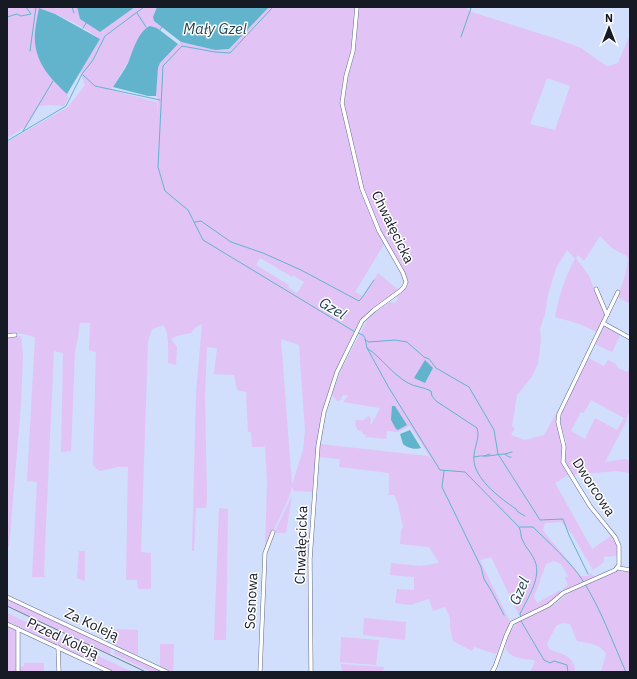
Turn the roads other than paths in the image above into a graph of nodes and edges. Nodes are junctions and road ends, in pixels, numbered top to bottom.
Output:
1 (357, 7) edge
2 (596, 289) dead end
3 (618, 292) dead end
4 (607, 315) junction
5 (603, 323) junction
6 (15, 335) dead end
7 (7, 336) edge
8 (630, 338) edge
9 (273, 532) dead end
10 (618, 568) junction
11 (630, 570) edge
12 (7, 596) edge
13 (7, 624) edge
14 (18, 629) junction
15 (58, 647) junction
16 (18, 672) edge
17 (59, 672) edge
18 (110, 672) edge
19 (167, 672) edge
20 (260, 672) edge
21 (311, 672) edge
22 (492, 672) edge

1 - 21 street, Chwałęcicka
2 - 4 street
3 - 4 street, Dworcowa
4 - 5 street, Dworcowa
5 - 8 street
5 - 10 street, Dworcowa
6 - 7 street
9 - 20 street, Sosnowa
10 - 11 street
10 - 22 street
12 - 19 street, Za Koleją
13 - 14 street, Przed Koleją
14 - 15 street, Przed Koleją
14 - 16 street
15 - 17 street
15 - 18 street, Przed Koleją

